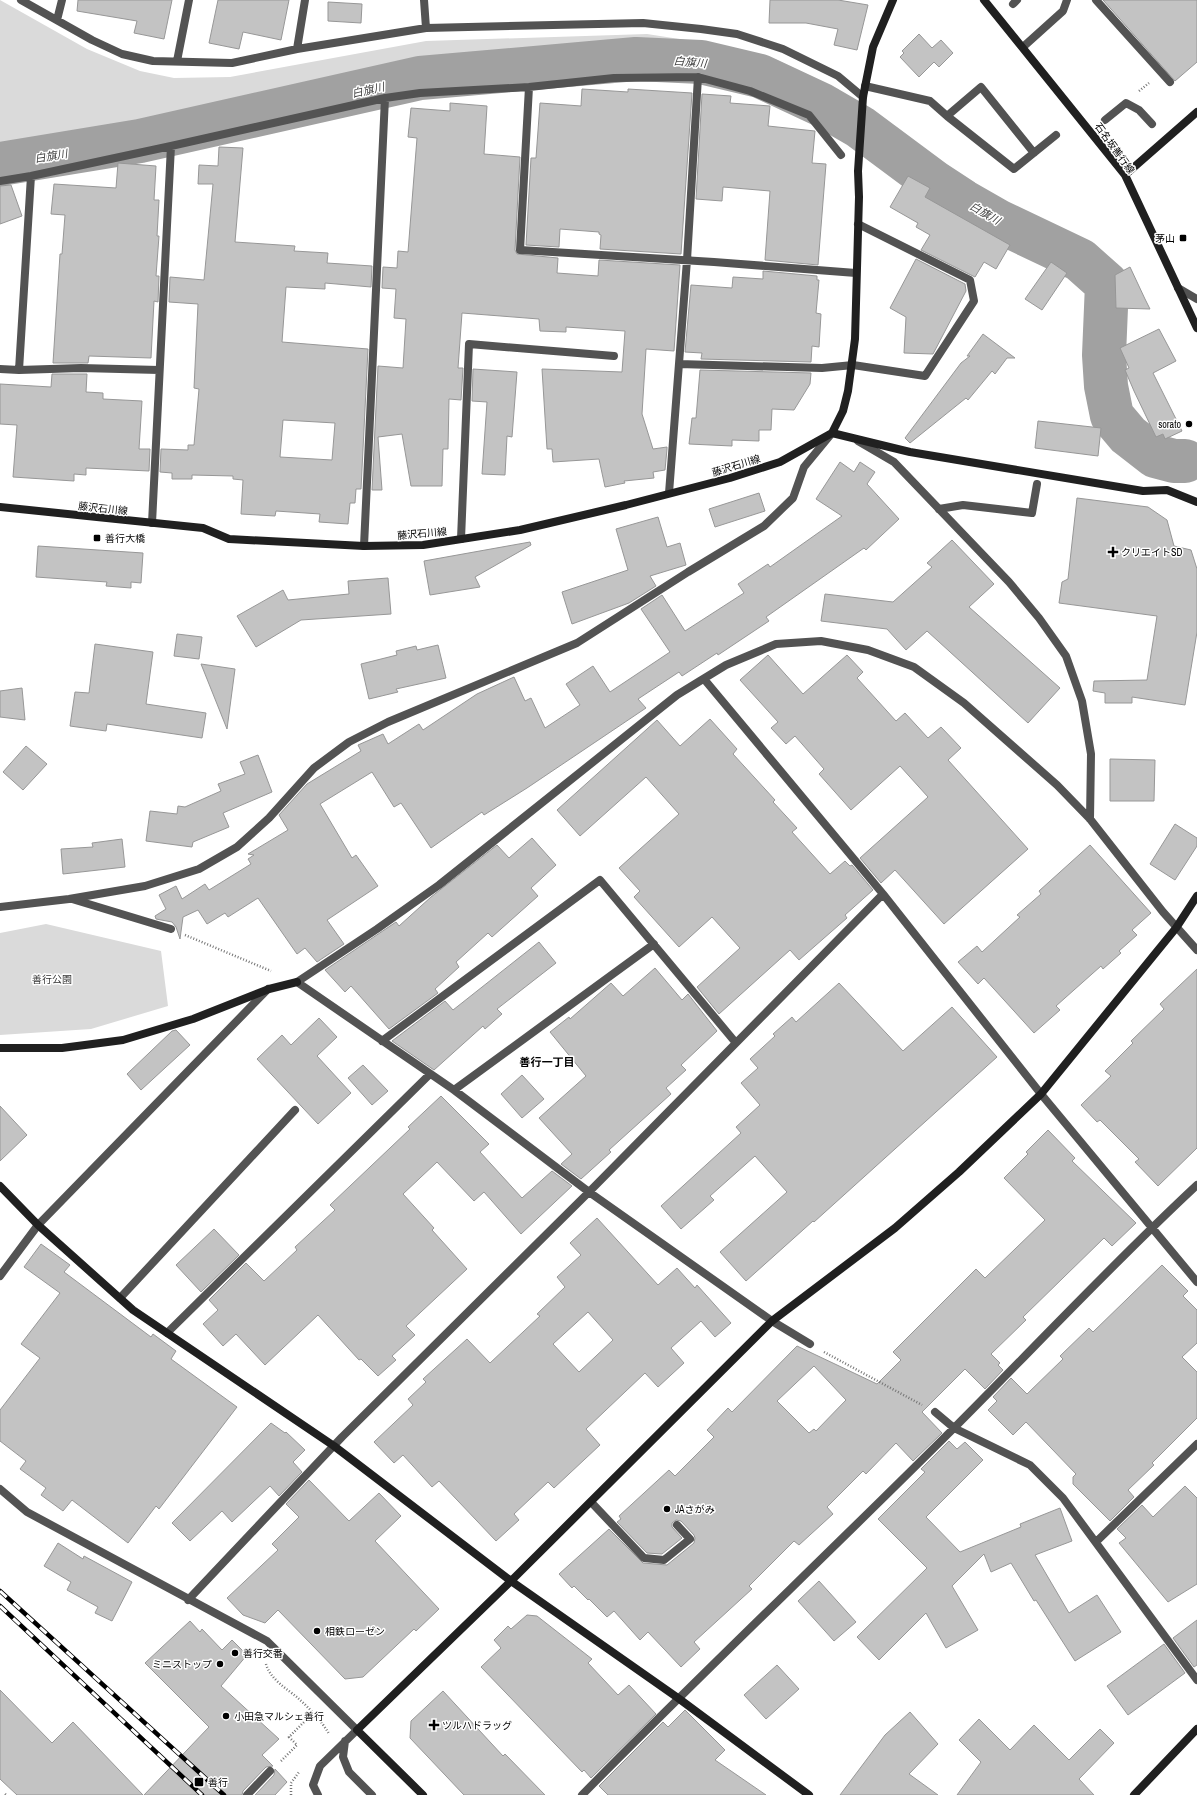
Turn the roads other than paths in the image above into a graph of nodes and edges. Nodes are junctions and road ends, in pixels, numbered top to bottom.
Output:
1 (21, 0) edge
2 (62, 0) edge
3 (189, 0) edge
4 (304, 0) edge
5 (424, 0) edge
6 (893, 0) edge
7 (984, 0) edge
8 (1067, 0) edge
9 (1096, 0) edge
10 (57, 20) junction
11 (426, 28) junction
12 (1023, 47) junction
13 (297, 49) junction
14 (177, 61) junction
15 (698, 77) junction
16 (1170, 82) dead end
17 (865, 86) junction
18 (530, 87) junction
19 (863, 96) junction
20 (386, 98) junction
21 (1197, 112) edge
22 (947, 116) junction
23 (1106, 120) dead end
24 (1152, 124) dead end
25 (1056, 135) dead end
26 (171, 146) junction
27 (1034, 153) junction
28 (841, 155) dead end
29 (1125, 175) junction
30 (31, 176) junction
31 (0, 181) edge
32 (858, 224) junction
33 (687, 260) junction
34 (856, 273) junction
35 (1178, 288) junction
36 (1197, 299) edge
37 (1197, 328) edge
38 (614, 356) dead end
39 (679, 364) junction
40 (853, 365) junction
41 (0, 369) edge
42 (19, 370) junction
43 (159, 370) junction
44 (832, 433) junction
45 (843, 434) junction
46 (1037, 484) dead end
47 (669, 493) junction
48 (1197, 502) edge
49 (0, 507) edge
50 (939, 509) junction
51 (152, 523) junction
52 (460, 539) junction
53 (364, 546) junction
54 (704, 679) junction
55 (1090, 819) junction
56 (883, 894) junction
57 (1197, 896) edge
58 (69, 899) junction
59 (0, 907) edge
60 (1176, 928) junction
61 (171, 929) road end
62 (654, 944) junction
63 (1197, 950) edge
64 (297, 982) junction
65 (269, 989) junction
66 (382, 1041) junction
67 (736, 1043) junction
68 (0, 1048) edge
69 (430, 1074) junction
70 (454, 1090) junction
71 (1042, 1094) junction
72 (294, 1110) dead end
73 (1197, 1185) edge
74 (0, 1186) edge
75 (589, 1192) junction
76 (38, 1225) junction
77 (1151, 1228) junction
78 (0, 1276) edge
79 (1197, 1282) edge
80 (120, 1298) junction
81 (772, 1321) junction
82 (167, 1333) junction
83 (810, 1344) road end
84 (935, 1412) road end
85 (954, 1428) junction
86 (1197, 1444) edge
87 (334, 1446) junction
88 (0, 1489) edge
89 (591, 1502) junction
90 (677, 1525) dead end
91 (1096, 1542) junction
92 (511, 1581) junction
93 (188, 1600) junction
94 (1197, 1680) edge
95 (678, 1698) junction
96 (1197, 1729) edge
97 (357, 1730) junction
98 (345, 1742) junction
99 (270, 1771) dead end
100 (247, 1795) edge
101 (318, 1795) edge
102 (372, 1795) edge
103 (423, 1795) edge
104 (582, 1795) edge
105 (809, 1795) edge
106 (1134, 1795) edge

1 - 10 street
2 - 10 street
3 - 14 street
4 - 13 street
5 - 11 street
6 - 17 street
7 - 12 street, 石名坂善行線
8 - 12 street
9 - 16 street
10 - 14 street
11 - 13 street
11 - 19 street
12 - 29 street, 石名坂善行線
13 - 14 street
15 - 18 street
15 - 28 street
15 - 33 street
17 - 19 street
17 - 22 street
18 - 20 street
18 - 33 street
19 - 32 street
20 - 26 street
20 - 53 street
21 - 29 street
22 - 27 street
22 - 27 street
23 - 24 street
25 - 27 street
26 - 30 street
26 - 43 street
29 - 35 street, 石名坂善行線
30 - 31 street
30 - 42 street
32 - 34 street
32 - 40 street
33 - 34 street
33 - 39 street
34 - 40 street
35 - 36 street
35 - 37 street, 石名坂善行線
38 - 52 street
39 - 40 street
39 - 47 street
40 - 44 street
41 - 42 street
42 - 43 street
43 - 51 street
44 - 45 street
44 - 47 street, 藤沢石川線
44 - 58 street
45 - 48 street
45 - 50 street
46 - 50 street
47 - 52 street, 藤沢石川線
49 - 51 street, 藤沢石川線
50 - 55 street
51 - 53 street, 藤沢石川線
52 - 53 street, 藤沢石川線
54 - 55 street
54 - 56 street
54 - 64 street
55 - 60 street
56 - 67 street
56 - 71 street
57 - 60 street
58 - 59 street
58 - 61 street
60 - 63 street
60 - 71 street
62 - 66 street
62 - 67 street
62 - 70 street
64 - 65 street
64 - 66 street
65 - 68 street
65 - 76 street
66 - 69 street
67 - 75 street
69 - 70 street
69 - 82 street
70 - 75 street
71 - 77 street
71 - 81 street
72 - 80 street
73 - 77 street
74 - 76 street
75 - 81 street
75 - 87 street
76 - 78 street
76 - 80 street
77 - 79 street
77 - 85 street
80 - 82 street
81 - 83 street
81 - 89 street
82 - 87 street
84 - 85 street
85 - 91 street
85 - 95 street
86 - 91 street
87 - 92 street
87 - 93 street
88 - 93 street
89 - 90 street
89 - 92 street
91 - 94 street
92 - 95 street
92 - 97 street
93 - 97 street
95 - 104 street
95 - 105 street
96 - 106 street
97 - 98 street
97 - 103 street
98 - 101 street
98 - 102 street
99 - 100 street

